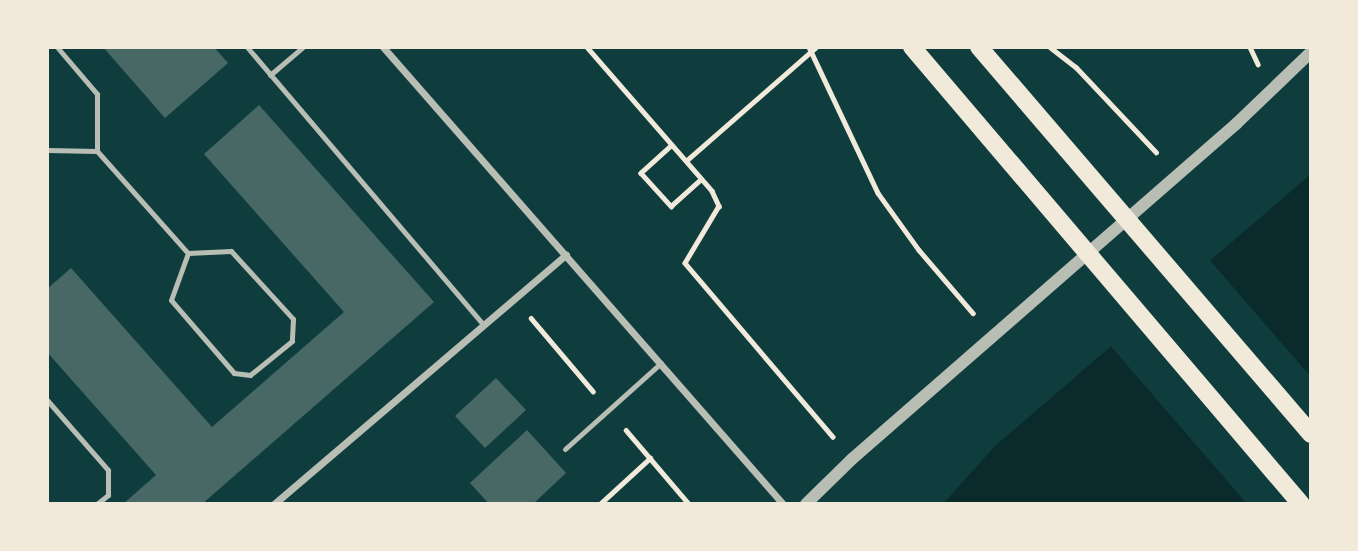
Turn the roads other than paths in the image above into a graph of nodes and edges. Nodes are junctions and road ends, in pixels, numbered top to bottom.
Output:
1 (57, 47) edge
2 (247, 47) edge
3 (303, 47) edge
4 (383, 47) edge
5 (912, 47) edge
6 (979, 47) edge
7 (1311, 52) edge
8 (270, 75) junction
9 (47, 150) edge
10 (97, 151) junction
11 (188, 253) junction
12 (566, 255) junction
13 (484, 325) junction
14 (661, 363) junction
15 (47, 400) edge
16 (1311, 434) edge
17 (565, 449) dead end
18 (97, 504) edge
19 (274, 504) edge
20 (783, 504) edge
21 (806, 504) edge
22 (1301, 504) edge

1 - 10 lane
2 - 8 lane
3 - 8 lane
4 - 12 street
5 - 22 main road
6 - 16 main road
7 - 21 street
8 - 13 lane
9 - 10 lane
10 - 11 lane
11 - 11 lane
12 - 13 street
12 - 14 street
13 - 19 street
14 - 17 lane
14 - 20 street
15 - 18 lane

